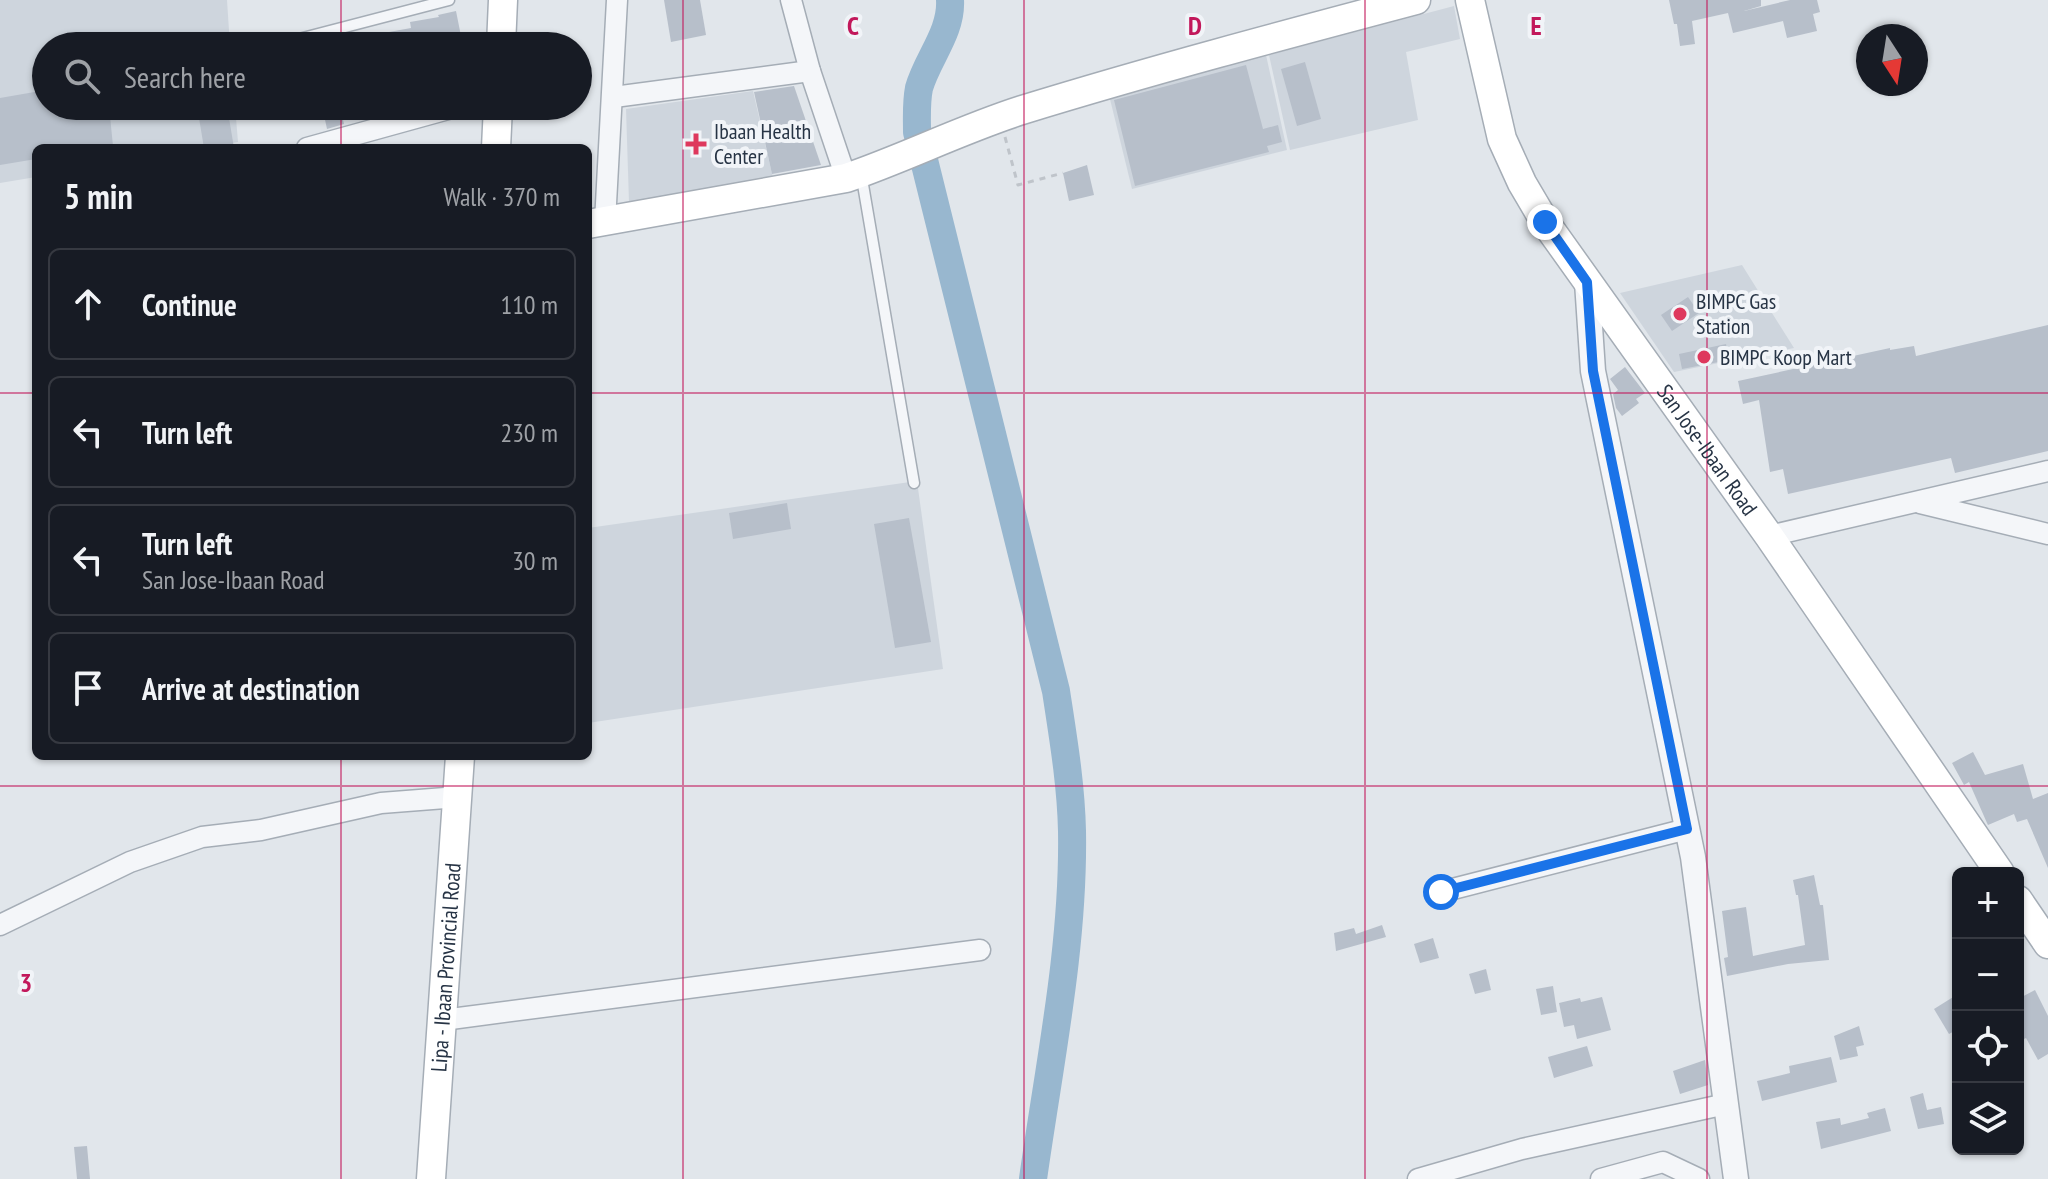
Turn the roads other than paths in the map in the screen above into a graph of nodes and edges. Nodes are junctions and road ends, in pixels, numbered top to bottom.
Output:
1 (449, 0) edge
2 (503, 0) edge
3 (617, 0) edge
4 (791, 0) edge
5 (1416, 0) edge
6 (1470, 0) edge
7 (326, 32) edge
8 (502, 32) edge
9 (810, 71) junction
10 (614, 97) junction
11 (408, 120) edge
12 (497, 120) edge
13 (321, 144) edge
14 (496, 144) edge
15 (853, 176) junction
16 (596, 223) edge
17 (1587, 282) junction
18 (2048, 471) edge
19 (914, 483) dead end
20 (1915, 502) junction
21 (2048, 534) edge
22 (1769, 536) junction
23 (460, 760) edge
24 (458, 797) junction
25 (1687, 829) junction
26 (1996, 867) edge
27 (1441, 892) dead end
28 (2024, 909) edge
29 (0, 925) edge
30 (2048, 944) edge
31 (980, 950) dead end
32 (443, 1020) junction
33 (1726, 1104) junction
34 (1735, 1176) edge
35 (431, 1179) edge
36 (1418, 1179) edge
37 (1601, 1179) edge
38 (1700, 1179) edge

1 - 7 lane
2 - 8 main road
3 - 10 street
4 - 9 street
5 - 15 main road
6 - 17 main road, San Jose-Ibaan Road
9 - 10 street
9 - 15 street
10 - 16 street
11 - 13 street
12 - 14 main road
15 - 16 main road
15 - 19 lane
17 - 22 main road, San Jose-Ibaan Road
17 - 25 street
18 - 20 street
20 - 21 street
20 - 22 street
22 - 26 main road, San Jose-Ibaan Road
23 - 24 main road, Lipa - Ibaan Provincial Road
24 - 29 street
24 - 32 main road, Lipa - Ibaan Provincial Road
25 - 27 street
25 - 33 street
28 - 30 main road
31 - 32 street
32 - 35 main road, Lipa - Ibaan Provincial Road
33 - 34 street
33 - 36 street
34 - 38 street
37 - 38 street

